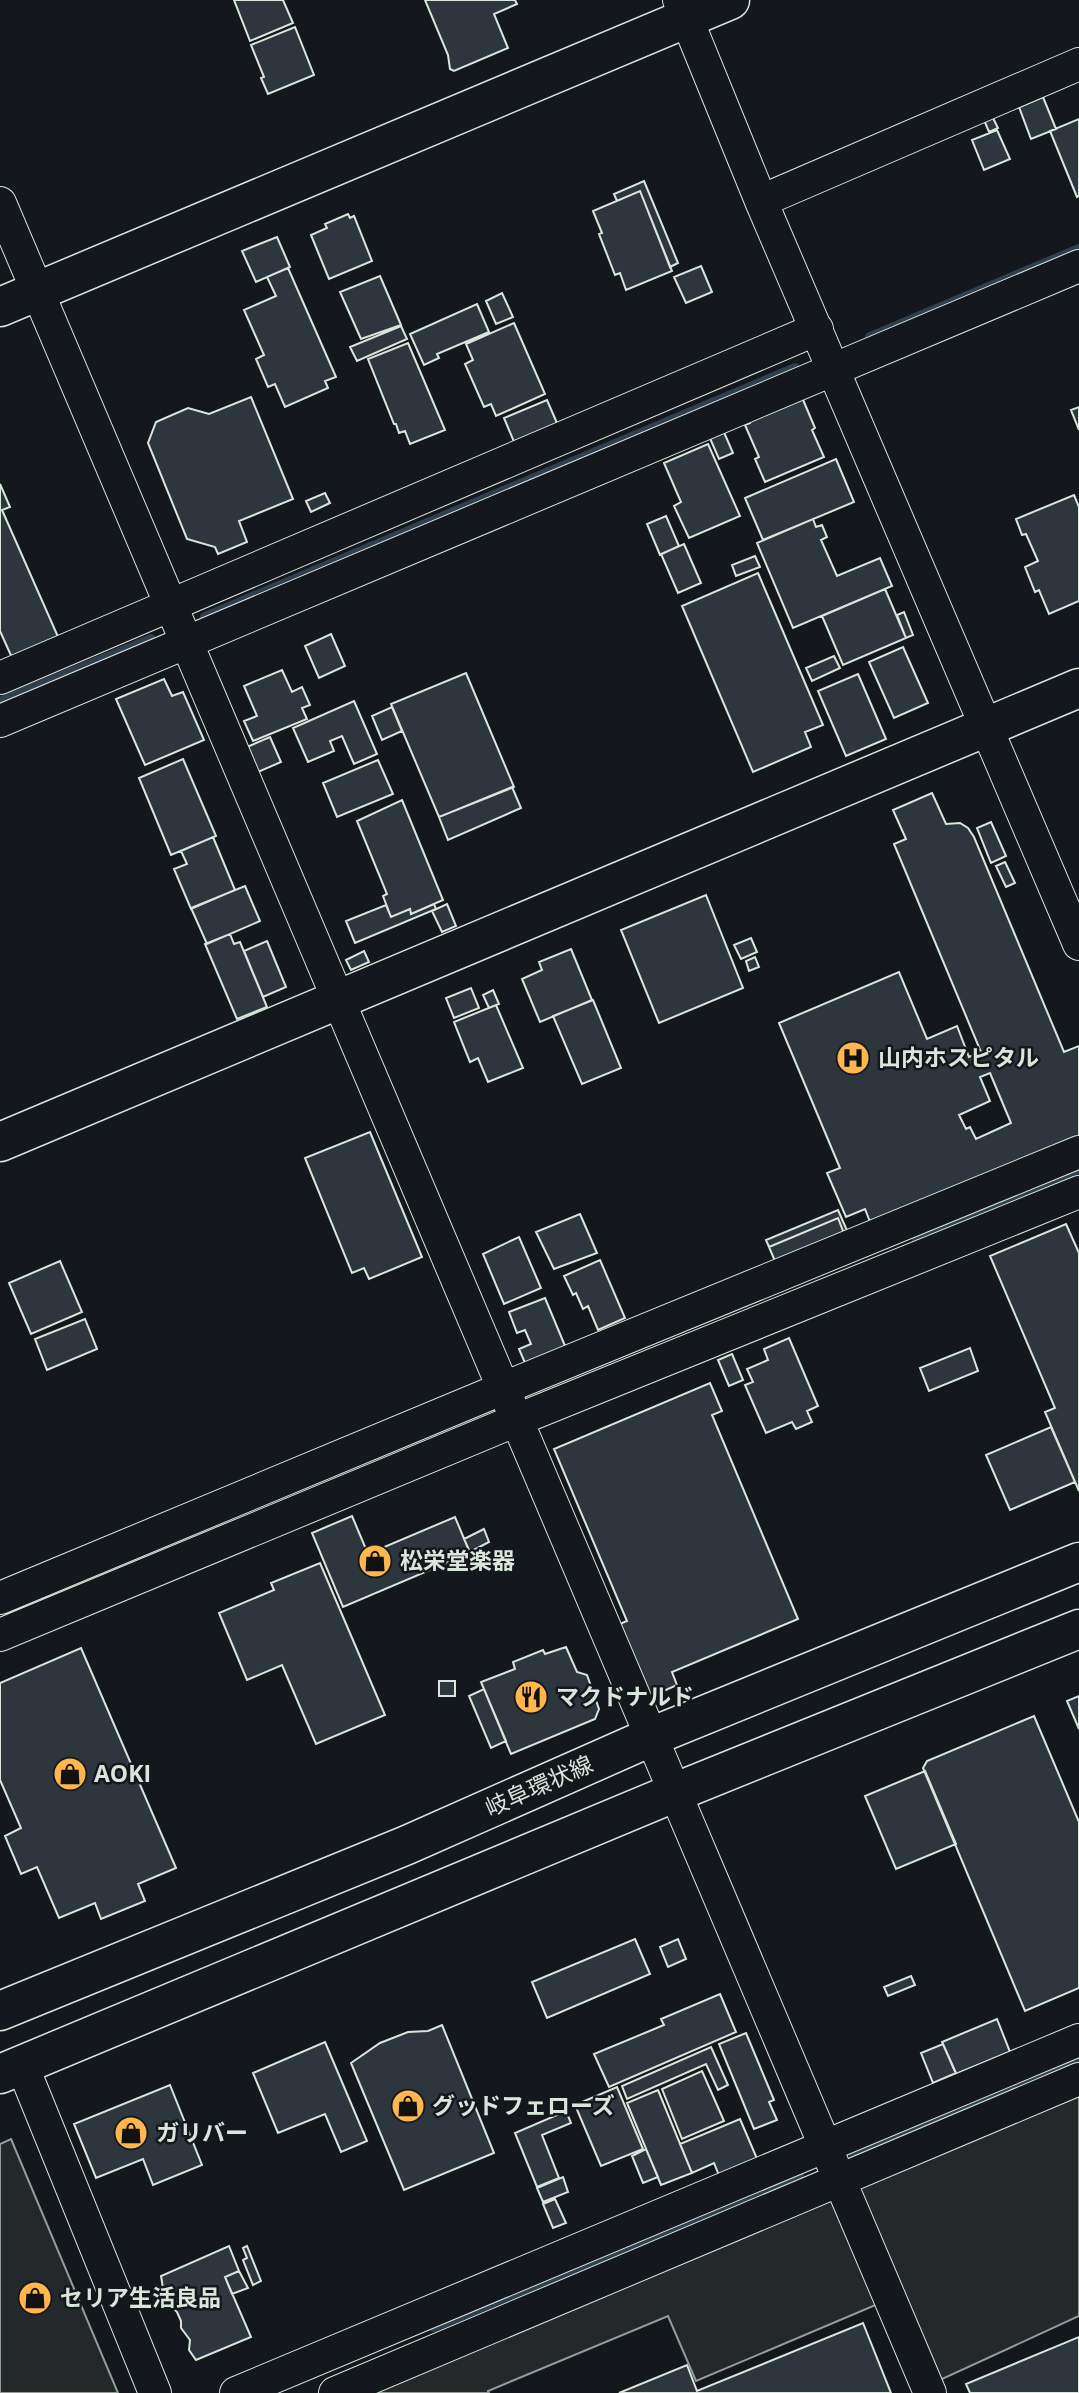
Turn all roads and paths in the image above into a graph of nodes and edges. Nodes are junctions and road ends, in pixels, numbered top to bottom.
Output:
1 (730, 0) edge
2 (682, 9) edge
3 (1079, 64) edge
4 (761, 201) junction
5 (0, 203) edge
6 (1079, 266) edge
7 (37, 291) junction
8 (0, 307) edge
9 (817, 329) junction
10 (835, 369) junction
11 (171, 606) junction
12 (186, 642) junction
13 (0, 678) edge
14 (1079, 688) edge
15 (0, 721) edge
16 (985, 727) junction
17 (1079, 944) edge
18 (338, 999) junction
19 (0, 1142) edge
20 (1079, 1152) edge
21 (1079, 1192) edge
22 (504, 1388) junction
23 (517, 1420) junction
24 (1079, 1562) edge
25 (0, 1598) edge
26 (1079, 1629) edge
27 (0, 1635) edge
28 (653, 1736) junction
29 (676, 1792) junction
30 (0, 2011) edge
31 (1079, 2040) edge
32 (11, 2070) edge
33 (1079, 2079) edge
34 (825, 2146) junction
35 (839, 2180) junction
36 (155, 2393) edge
37 (236, 2393) edge
38 (335, 2393) edge
39 (930, 2393) edge

1 - 2 main road
2 - 4 street
2 - 7 main road
3 - 4 street
4 - 9 street
5 - 7 street
6 - 10 street
7 - 8 main road
7 - 11 street
9 - 10 street
9 - 11 street
10 - 12 street
10 - 16 street
11 - 12 street
11 - 13 street
12 - 15 street
12 - 18 street
14 - 16 main road
16 - 17 street
16 - 18 main road
18 - 19 main road
18 - 22 street
20 - 22 street
21 - 23 street
22 - 23 street
22 - 25 street
23 - 27 street
23 - 28 street
24 - 28 main road, 岐阜環状線
26 - 29 main road
28 - 29 street
28 - 30 main road, 岐阜環状線
29 - 32 main road
29 - 34 street
31 - 34 street
32 - 36 street
33 - 35 street
34 - 35 street
34 - 37 street
35 - 38 street
35 - 39 street

